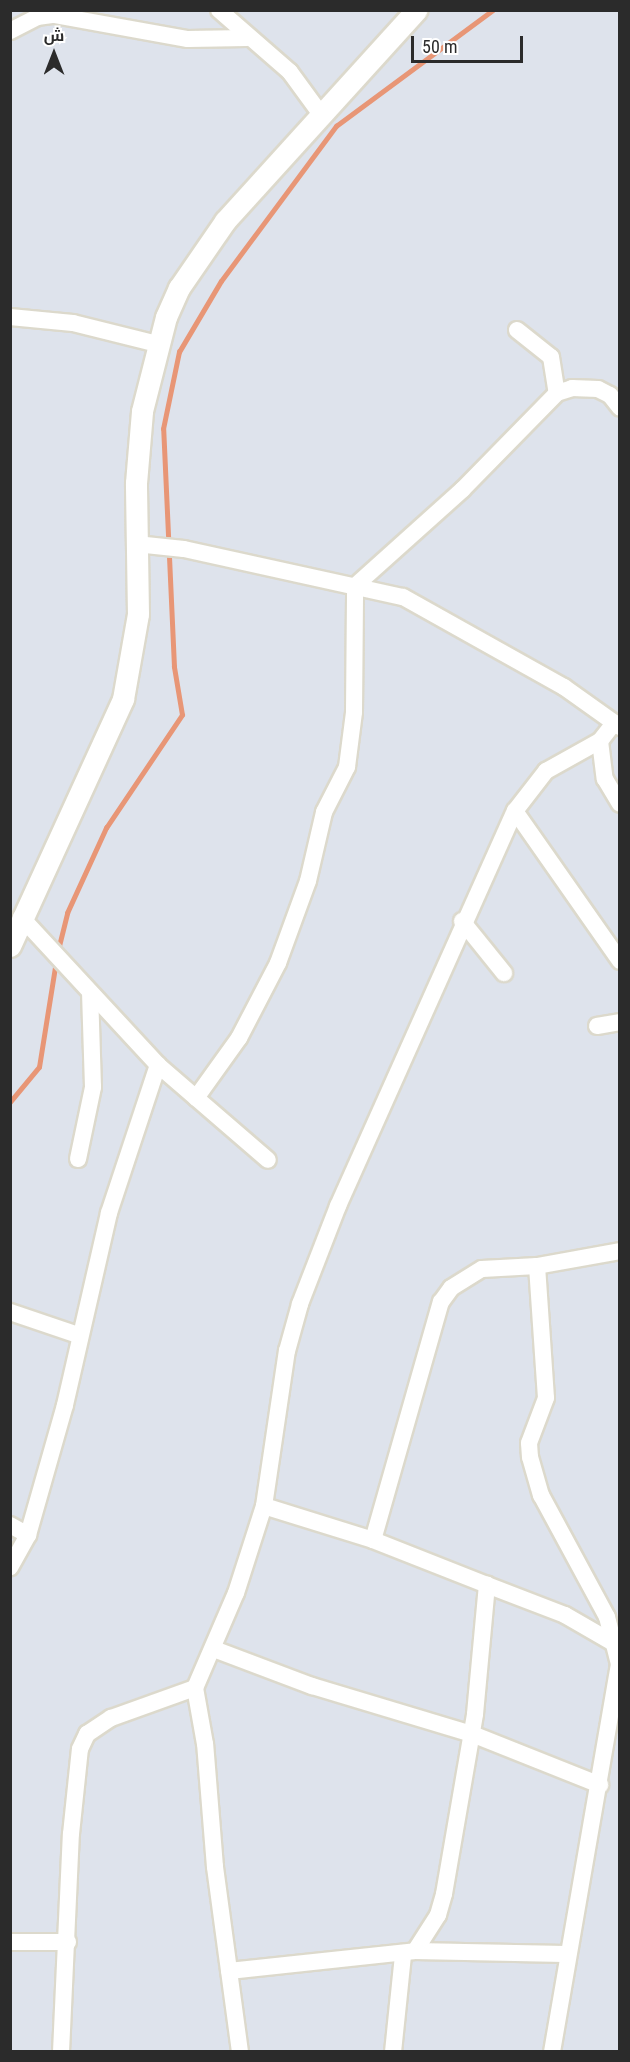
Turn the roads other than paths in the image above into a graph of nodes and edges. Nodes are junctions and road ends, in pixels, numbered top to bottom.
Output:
1 (219, 10) edge
2 (416, 10) edge
3 (10, 31) edge
4 (247, 38) junction
5 (320, 113) junction
6 (10, 317) edge
7 (517, 330) dead end
8 (157, 344) junction
9 (557, 393) junction
10 (620, 408) edge
11 (136, 544) junction
12 (355, 586) junction
13 (617, 725) edge
14 (600, 741) junction
15 (620, 804) edge
16 (514, 811) junction
17 (21, 917) junction
18 (462, 921) junction
19 (10, 946) edge
20 (620, 961) edge
21 (504, 973) dead end
22 (90, 993) junction
23 (620, 1022) edge
24 (597, 1026) dead end
25 (158, 1065) junction
26 (196, 1098) junction
27 (78, 1159) dead end
28 (268, 1160) dead end
29 (620, 1251) edge
30 (537, 1266) junction
31 (10, 1312) edge
32 (78, 1335) junction
33 (264, 1506) junction
34 (10, 1524) edge
35 (28, 1535) junction
36 (373, 1540) junction
37 (10, 1568) edge
38 (487, 1585) junction
39 (617, 1645) edge
40 (214, 1648) junction
41 (195, 1688) junction
42 (472, 1734) junction
43 (600, 1785) junction
44 (10, 1942) edge
45 (68, 1942) junction
46 (409, 1953) junction
47 (565, 1954) junction
48 (229, 1971) junction
49 (61, 2052) edge
50 (240, 2052) edge
51 (393, 2052) edge
52 (552, 2052) edge

1 - 4 street
2 - 5 street
3 - 4 street
4 - 5 street
5 - 8 street
6 - 8 street
7 - 9 street
8 - 11 street
9 - 10 street
9 - 12 street
11 - 12 street
11 - 17 street
12 - 13 street
12 - 26 street
13 - 14 street
14 - 15 street
14 - 16 street
16 - 18 street
16 - 20 street
17 - 19 street
17 - 22 street
18 - 21 street
18 - 33 street
22 - 25 street
22 - 27 street
23 - 24 street
25 - 26 street
25 - 32 street
26 - 28 street
29 - 30 street
30 - 36 street
30 - 39 street
31 - 32 street
32 - 35 street
33 - 36 street
33 - 40 street
34 - 35 street
35 - 37 street
36 - 38 street
38 - 39 street
38 - 42 street
39 - 43 street
40 - 41 street
40 - 42 street
41 - 45 street
41 - 48 street
42 - 43 street
42 - 46 street
43 - 47 street
44 - 45 street
45 - 49 street
46 - 47 street
46 - 48 street
46 - 51 street
47 - 52 street
48 - 50 street

